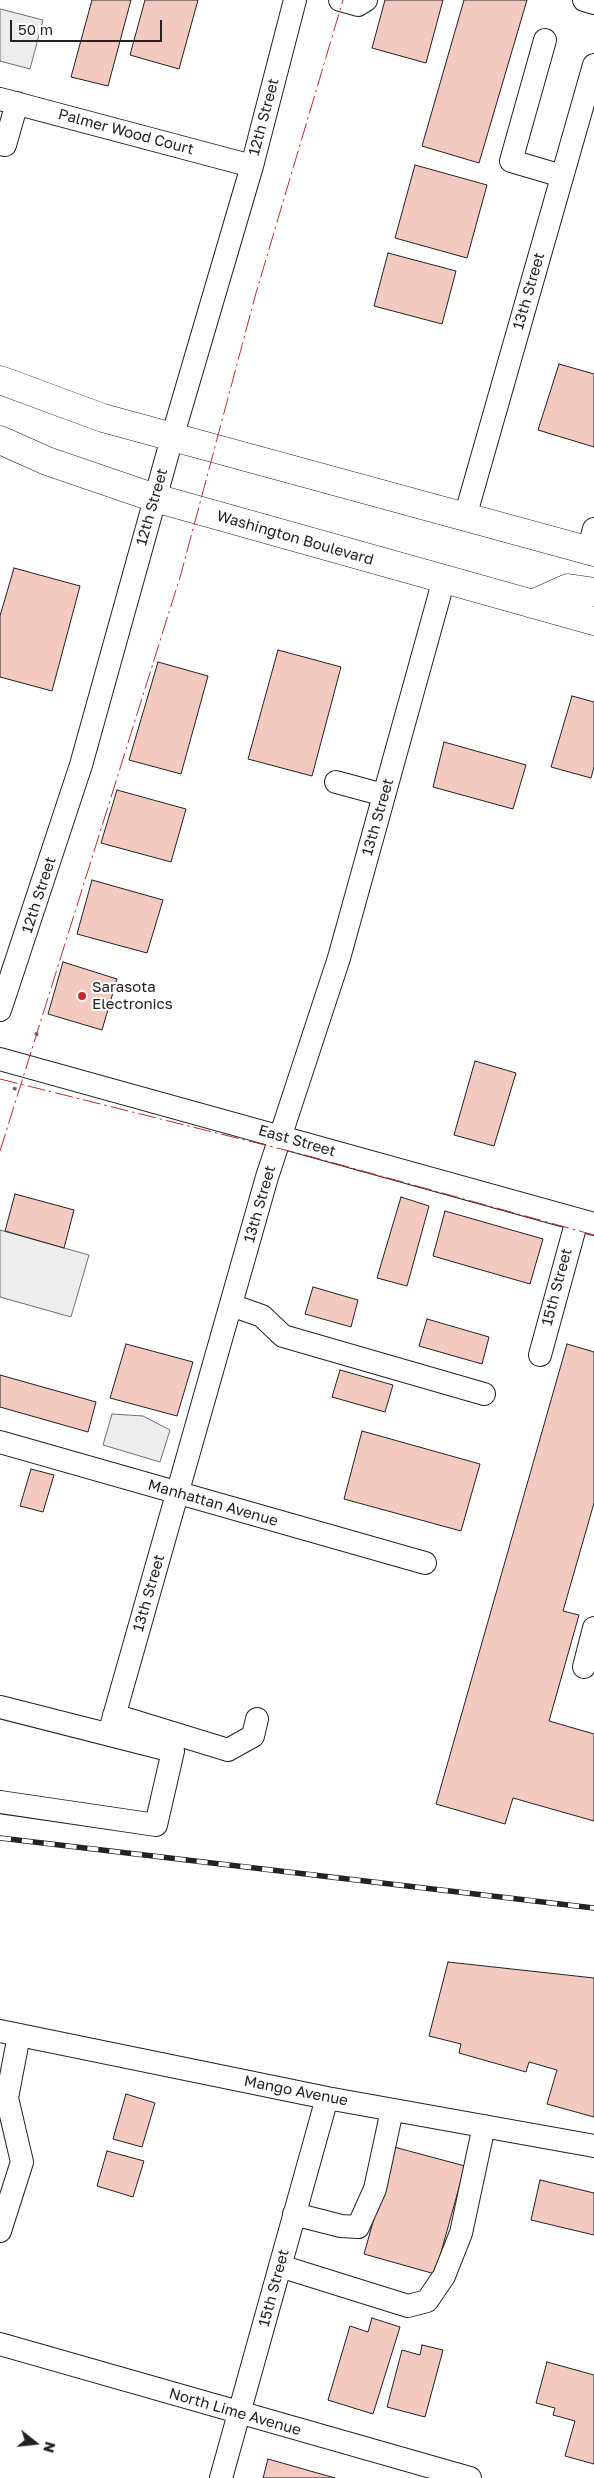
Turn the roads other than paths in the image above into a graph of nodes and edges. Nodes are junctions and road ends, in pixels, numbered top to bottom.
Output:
1 (295, 0) edge
2 (340, 0) edge
3 (366, 0) edge
4 (584, 0) edge
5 (594, 3) edge
6 (545, 40) dead end
7 (594, 65) edge
8 (9, 101) edge
9 (0, 144) edge
10 (252, 166) junction
11 (562, 176) junction
12 (0, 380) edge
13 (172, 438) junction
14 (0, 440) edge
15 (155, 498) junction
16 (464, 516) junction
17 (592, 544) edge
18 (444, 579) junction
19 (594, 592) edge
20 (532, 604) junction
21 (594, 621) edge
22 (336, 782) dead end
23 (384, 795) junction
24 (0, 1010) edge
25 (0, 1059) edge
26 (280, 1136) junction
27 (586, 1222) edge
28 (231, 1305) junction
29 (540, 1355) dead end
30 (484, 1394) dead end
31 (0, 1442) edge
32 (179, 1493) junction
33 (425, 1563) dead end
34 (594, 1628) edge
35 (584, 1667) dead end
36 (0, 1707) edge
37 (257, 1719) dead end
38 (111, 1725) junction
39 (0, 1802) edge
40 (10, 2033) edge
41 (327, 2098) junction
42 (392, 2110) junction
43 (484, 2126) junction
44 (594, 2146) edge
45 (6, 2187) edge
46 (294, 2214) junction
47 (0, 2231) edge
48 (280, 2266) junction
49 (0, 2344) edge
50 (238, 2413) junction
51 (221, 2478) edge
52 (470, 2478) edge

1 - 10 street, 12th Street
2 - 3 street
4 - 5 street
6 - 11 street
7 - 11 street, 13th Street
8 - 9 street
8 - 10 street, Palmer Wood Court
10 - 13 street, 12th Street
11 - 16 street, 13th Street
12 - 13 main road
13 - 15 street, 12th Street
13 - 16 main road
14 - 15 main road, Washington Boulevard
15 - 18 main road, Washington Boulevard
15 - 24 street, 12th Street
16 - 17 main road
18 - 20 main road, Washington Boulevard
18 - 23 street, 13th Street
19 - 20 main road
20 - 21 main road, Washington Boulevard
22 - 23 street
23 - 26 street, 13th Street
25 - 26 street, East Street
26 - 27 street, East Street
26 - 28 street, 13th Street
27 - 29 street, 15th Street
28 - 30 street
28 - 32 street, 13th Street
31 - 32 street, Manhattan Avenue
32 - 33 street, Manhattan Avenue
32 - 38 street, 13th Street
34 - 35 street
36 - 38 street
37 - 38 street
38 - 39 street
40 - 41 street, Mango Avenue
40 - 45 street
41 - 42 street, Mango Avenue
41 - 46 street, 15th Street
42 - 43 street, Mango Avenue
42 - 46 street
43 - 44 street, Mango Avenue
43 - 48 street
45 - 47 street
46 - 48 street, 15th Street
48 - 50 street, 15th Street
49 - 50 street, North Lime Avenue
50 - 51 street, 15th Street
50 - 52 street, North Lime Avenue

